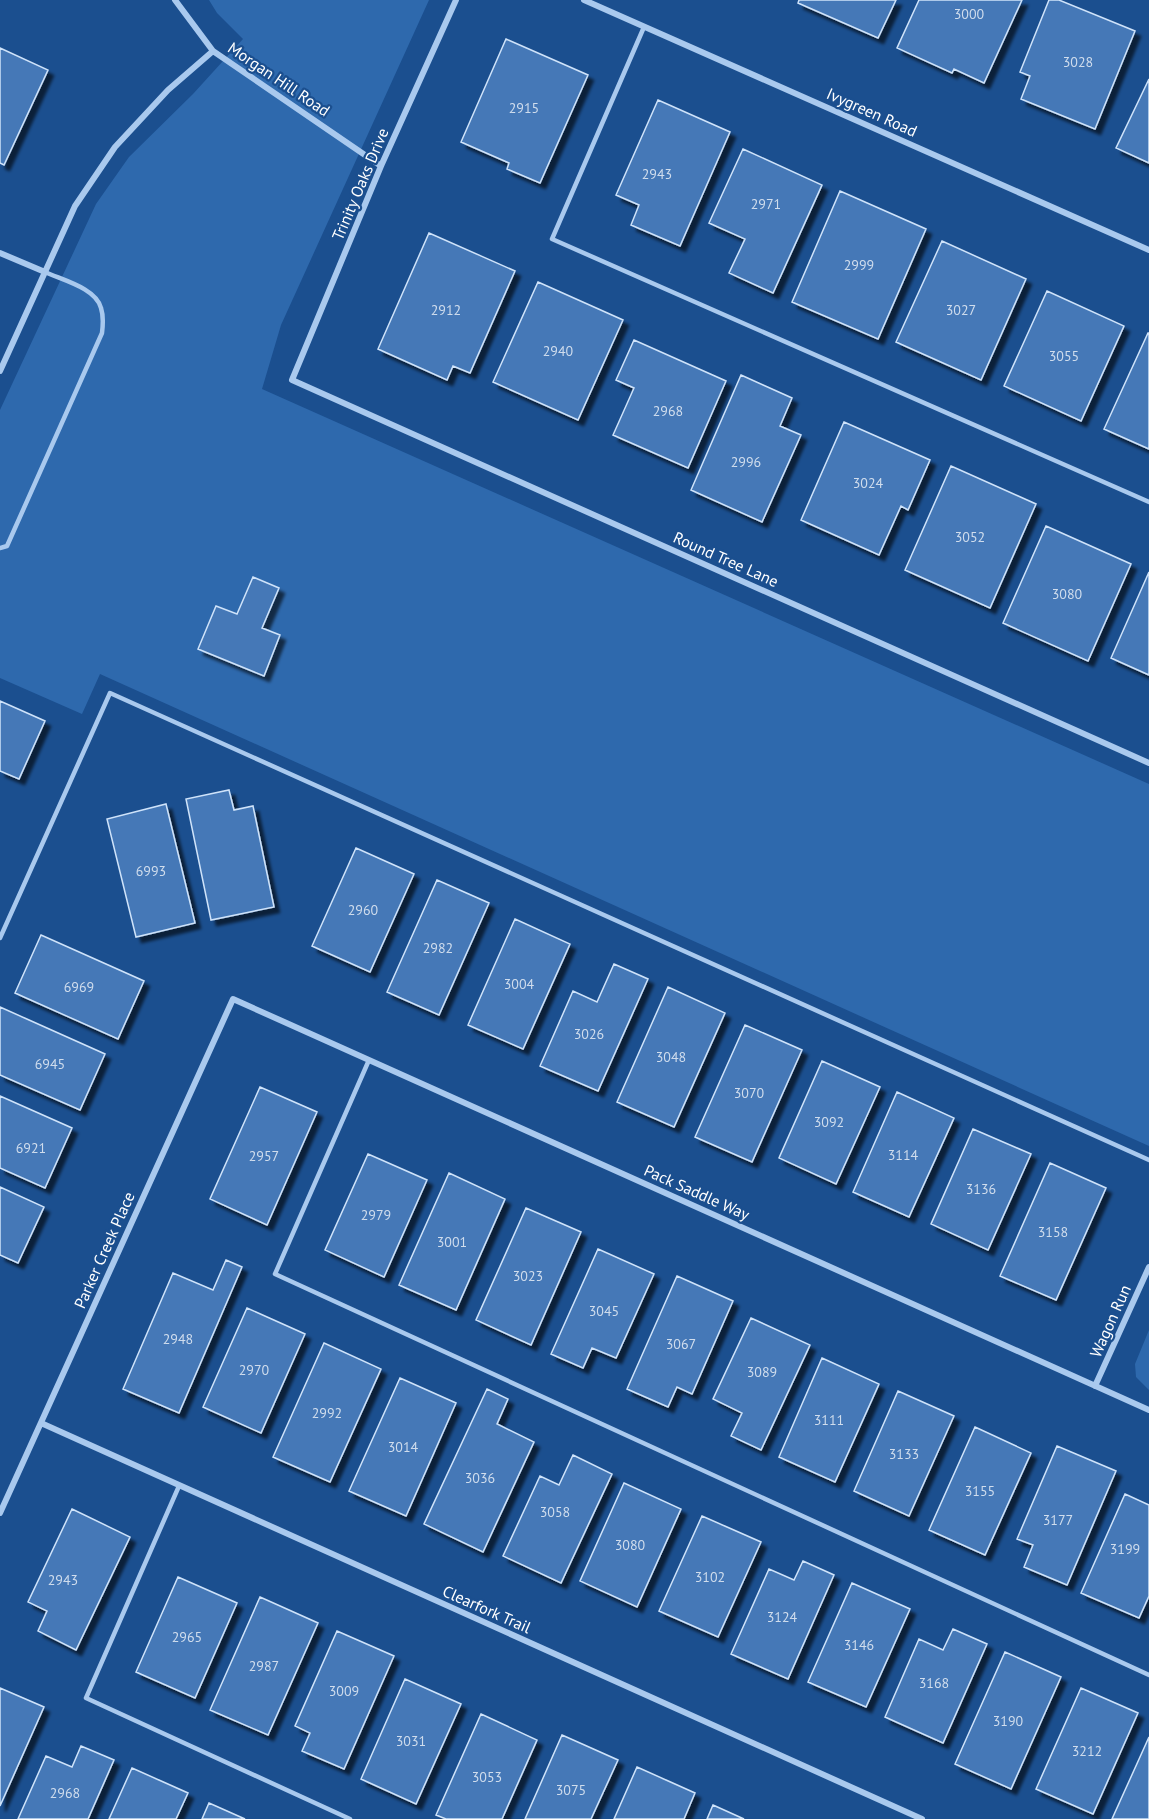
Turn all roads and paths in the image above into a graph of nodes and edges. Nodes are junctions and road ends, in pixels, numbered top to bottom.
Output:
1 (176, 0) edge
2 (456, 0) edge
3 (584, 0) edge
4 (644, 27) junction
5 (213, 51) junction
6 (381, 166) junction
7 (1149, 250) edge
8 (0, 253) edge
9 (45, 272) junction
10 (0, 371) edge
11 (292, 380) joint
12 (1149, 502) edge
13 (0, 548) edge
14 (1149, 763) edge
15 (0, 938) edge
16 (233, 999) joint
17 (369, 1060) junction
18 (1149, 1160) edge
19 (1149, 1267) edge
20 (1095, 1386) junction
21 (1149, 1410) edge
22 (41, 1423) junction
23 (179, 1486) junction
24 (0, 1513) edge
25 (1149, 1675) edge
26 (350, 1819) edge
27 (922, 1819) edge

1 - 5 street, Morgan Hill Road
2 - 6 street, Trinity Oaks Drive
3 - 4 street, Ivygreen Road
4 - 7 street, Ivygreen Road
4 - 12 lane
5 - 6 street, Morgan Hill Road
5 - 9 street
6 - 11 street, Trinity Oaks Drive
8 - 9 street
9 - 10 street
9 - 13 lane
11 - 14 street, Round Tree Lane
15 - 18 lane
16 - 17 street, Pack Saddle Way
16 - 22 street, Parker Creek Place
17 - 20 street, Pack Saddle Way
17 - 25 lane
19 - 20 street, Wagon Run
20 - 21 street, Pack Saddle Way
22 - 23 street, Clearfork Trail
22 - 24 street, Parker Creek Place
23 - 26 lane
23 - 27 street, Clearfork Trail

